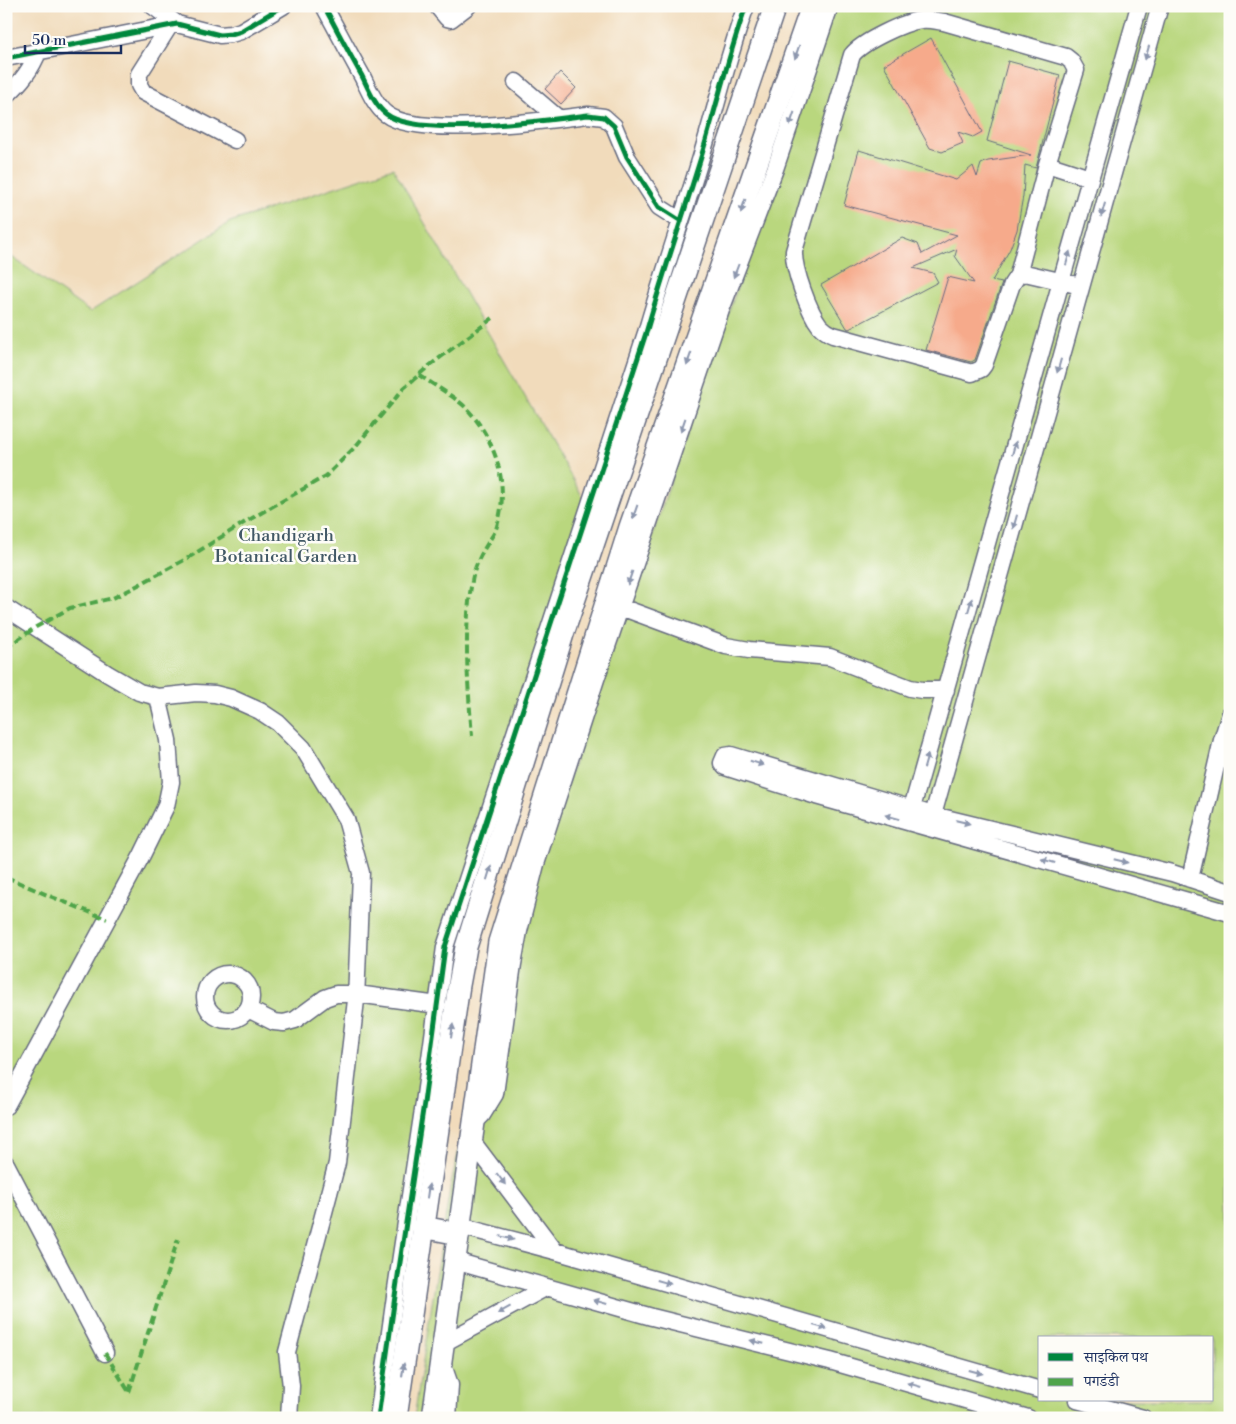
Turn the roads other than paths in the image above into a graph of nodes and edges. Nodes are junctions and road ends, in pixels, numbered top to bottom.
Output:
1 (153, 6) edge
2 (283, 6) edge
3 (324, 6) edge
4 (436, 6) edge
5 (468, 6) edge
6 (746, 6) edge
7 (775, 6) edge
8 (812, 6) edge
9 (830, 6) edge
10 (1139, 6) edge
11 (1160, 6) edge
12 (174, 24) junction
13 (39, 50) junction
14 (6, 58) edge
15 (516, 82) dead end
16 (6, 96) edge
17 (558, 118) junction
18 (235, 140) dead end
19 (1047, 164) junction
20 (1090, 178) junction
21 (681, 221) junction
22 (1018, 275) junction
23 (1061, 281) junction
24 (1081, 286) junction
25 (614, 605) junction
26 (6, 608) edge
27 (946, 690) junction
28 (158, 697) junction
29 (1230, 714) edge
30 (912, 808) junction
31 (933, 815) junction
32 (1172, 873) junction
33 (1190, 879) junction
34 (1230, 892) edge
35 (1166, 895) junction
36 (1230, 913) edge
37 (356, 994) junction
38 (438, 1005) junction
39 (248, 1009) dead end
40 (6, 1106) edge
41 (473, 1132) junction
42 (6, 1164) edge
43 (423, 1226) junction
44 (459, 1230) junction
45 (555, 1251) junction
46 (455, 1260) junction
47 (547, 1287) junction
48 (443, 1352) junction
49 (105, 1353) dead end
50 (1038, 1389) edge
51 (1084, 1402) edge
52 (289, 1418) edge
53 (378, 1418) edge
54 (396, 1418) edge
55 (433, 1418) edge
56 (448, 1418) edge
57 (1028, 1418) edge
58 (1143, 1418) edge

1 - 12 street
2 - 12 street
3 - 17 street
4 - 5 street
6 - 21 street
43 -> 7 main road
8 -> 25 main road
9 -> 25 street
10 - 20 street
11 -> 24 street
12 - 13 street
12 - 18 street
13 - 14 street
13 - 16 street
15 - 17 street
17 - 21 street
19 - 20 street
19 - 22 street
19 - 22 street
23 -> 20 street
21 - 38 street
22 - 23 street
23 - 24 street
27 -> 23 street
24 -> 31 street
25 - 27 street
25 - 41 main road
26 - 28 street
30 -> 27 street
28 - 37 street
28 - 40 street
29 - 33 street
30 - 31 street
35 -> 30 street
31 -> 32 street
32 - 33 street
32 - 35 street
33 - 34 street
35 - 36 street
37 - 38 street
37 - 39 street
37 - 52 street
38 - 53 street
41 - 44 main road
41 -> 45 street
42 - 49 street
43 - 44 main road
54 -> 43 main road
44 -> 45 street
44 - 46 main road
45 -> 50 street
46 - 47 street
46 - 48 main road
47 -> 48 street
57 -> 47 street
48 - 55 main road
48 - 56 street
51 - 58 street

